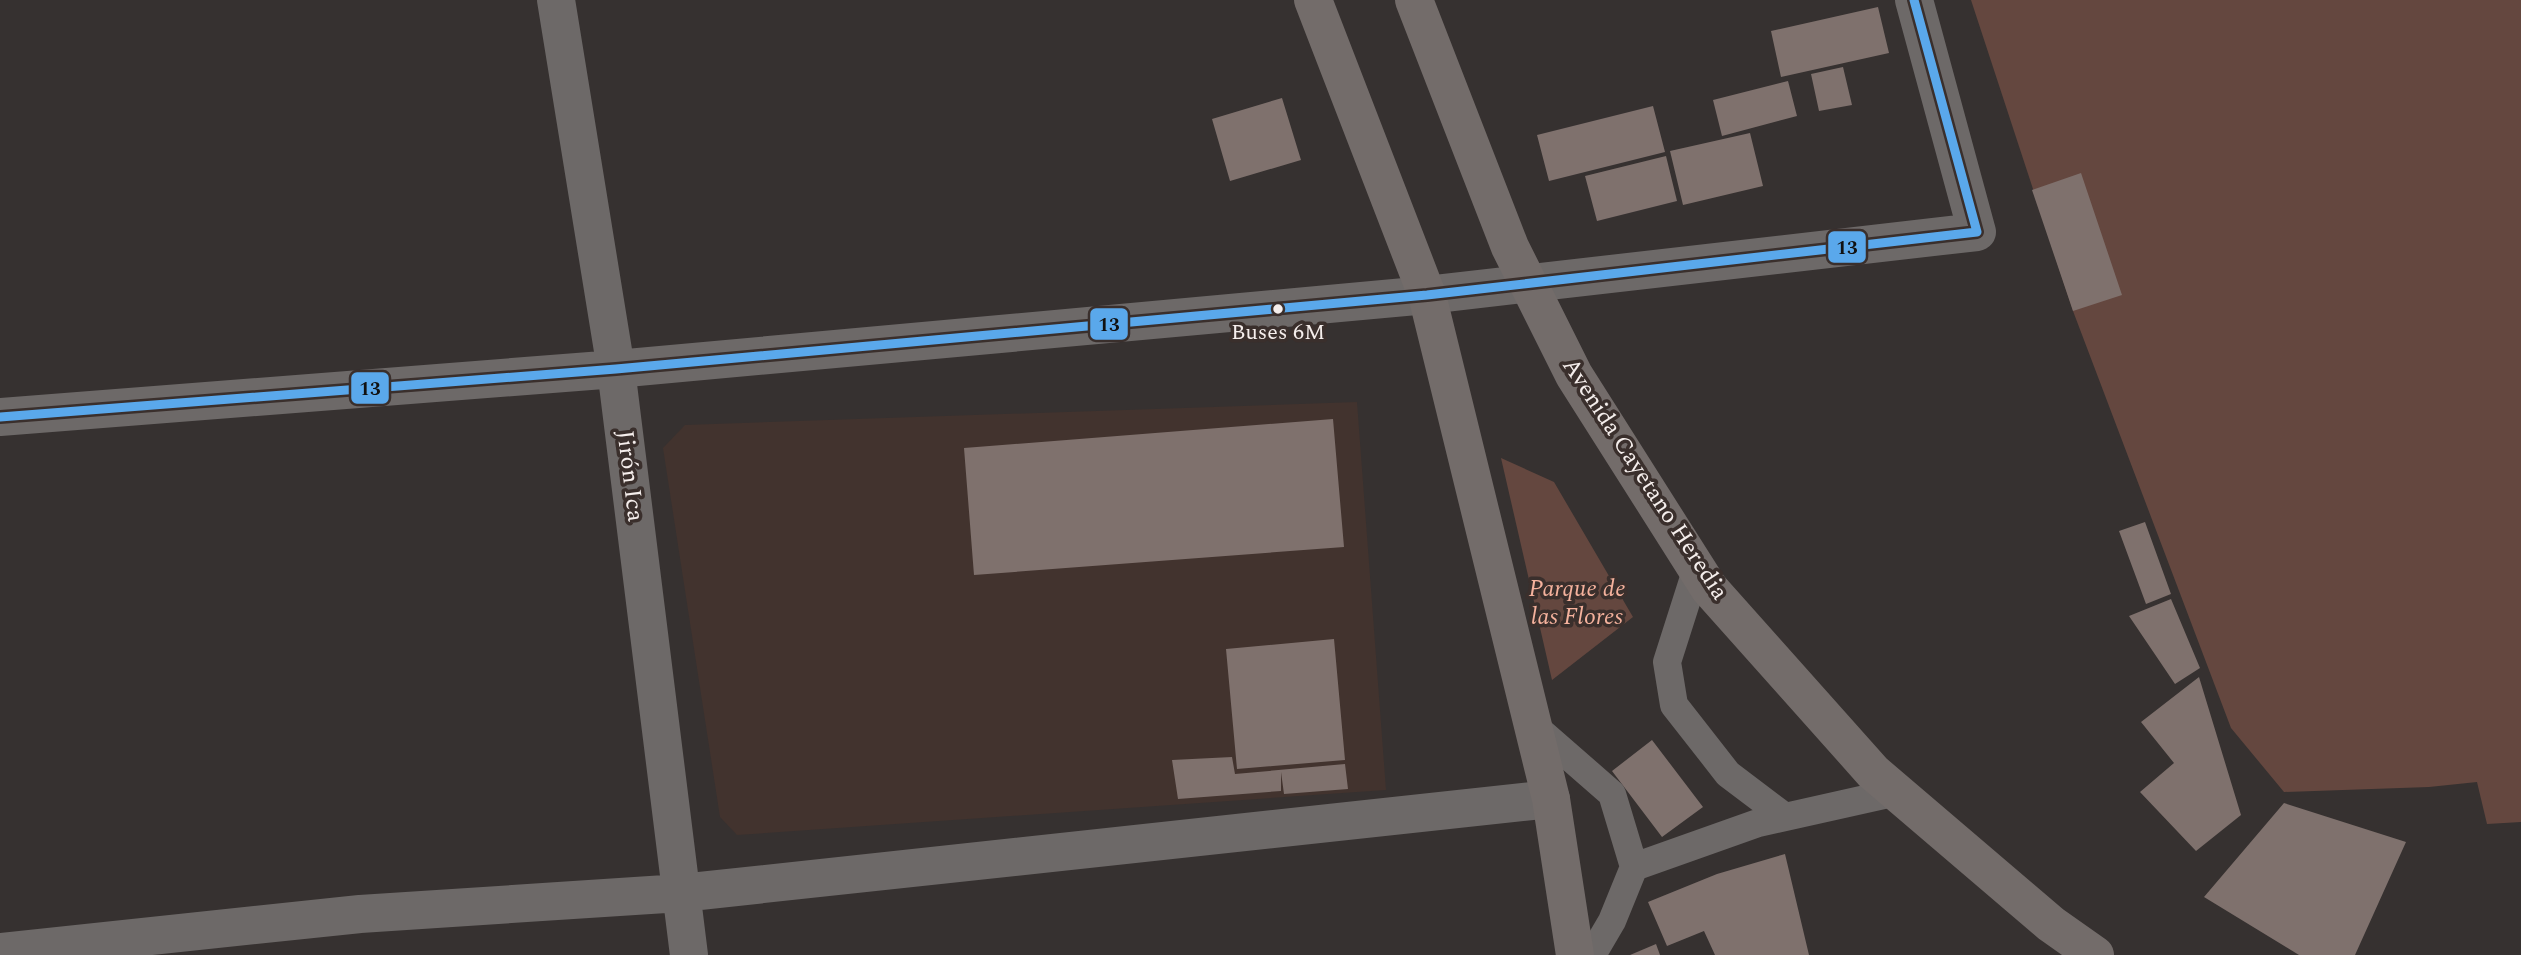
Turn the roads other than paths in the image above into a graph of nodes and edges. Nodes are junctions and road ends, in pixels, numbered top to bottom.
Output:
1 (556, 0) edge
2 (1313, 0) edge
3 (1414, 0) edge
4 (1914, 0) edge
5 (1529, 285) junction
6 (1427, 295) junction
7 (616, 369) junction
8 (0, 416) edge
9 (1697, 568) junction
10 (1533, 724) junction
11 (1897, 792) junction
12 (1551, 799) junction
13 (1785, 817) junction
14 (1634, 867) junction
15 (681, 893) junction
16 (0, 952) edge
17 (689, 955) edge
18 (1575, 955) edge
19 (1592, 955) edge
20 (2095, 955) edge

1 - 7 street, Jirón Ica
2 - 6 main road
3 - 5 main road, Avenida Cayetano Heredia
4 - 5 street
5 - 6 street
5 - 9 main road, Avenida Cayetano Heredia
6 - 7 street
6 - 10 main road
7 - 8 street
7 - 15 street, Jirón Ica
9 - 11 main road, Avenida Cayetano Heredia
9 - 13 lane
10 - 12 main road
10 - 14 lane
11 - 13 lane
11 - 20 main road, Avenida Cayetano Heredia
12 - 15 street
12 - 18 main road
13 - 14 lane
14 - 19 lane
15 - 16 street
15 - 17 street, Jirón Ica

